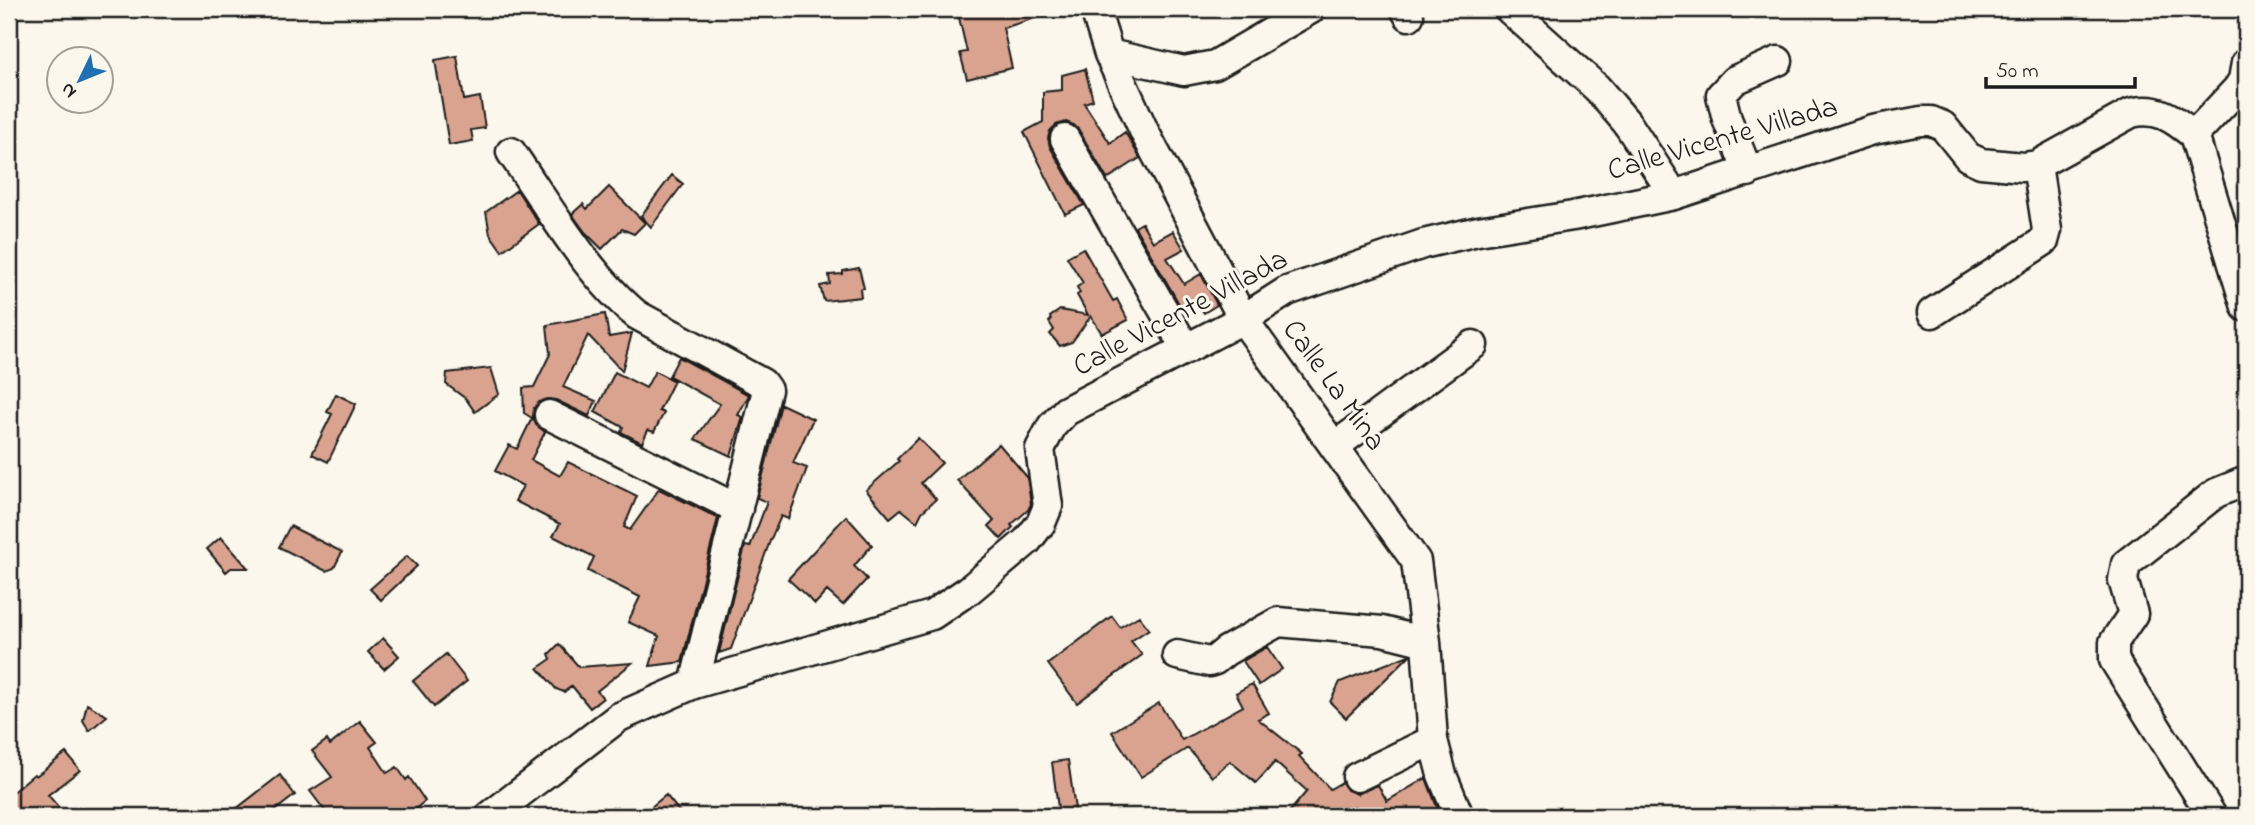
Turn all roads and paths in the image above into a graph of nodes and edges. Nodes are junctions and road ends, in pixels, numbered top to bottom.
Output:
1 (1095, 9) edge
2 (1311, 9) edge
3 (1509, 9) edge
4 (1109, 54) junction
5 (1778, 61) dead end
6 (2246, 63) edge
7 (2194, 135) junction
8 (1065, 139) dead end
9 (511, 152) dead end
10 (2038, 165) junction
11 (1748, 172) junction
12 (1674, 195) junction
13 (2246, 307) edge
14 (1932, 313) dead end
15 (1243, 319) junction
16 (1473, 345) dead end
17 (1186, 349) junction
18 (549, 415) dead end
19 (1335, 446) junction
20 (2246, 481) edge
21 (738, 509) junction
22 (1426, 642) junction
23 (1177, 655) dead end
24 (694, 684) junction
25 (1433, 740) junction
26 (1357, 777) dead end
27 (490, 816) edge
28 (1459, 816) edge
29 (2212, 816) edge

1 - 4 street, Calle La Mina
2 - 4 street
3 - 12 street
4 - 15 street, Calle La Mina
5 - 11 street
6 - 7 street
7 - 10 street, Calle Vicente Villada
7 - 13 street
8 - 17 street
9 - 21 street
10 - 11 street, Calle Vicente Villada
10 - 14 street
11 - 12 street, Calle Vicente Villada
12 - 15 street, Calle Vicente Villada
15 - 17 street, Calle Vicente Villada
15 - 19 street, Calle La Mina
16 - 19 street
17 - 24 street, Calle Vicente Villada
18 - 21 street
19 - 22 street, Calle La Mina
20 - 29 street
21 - 24 street
22 - 23 street
22 - 25 street, Calle La Mina
24 - 27 street, Calle Vicente Villada
25 - 26 street
25 - 28 street, Calle La Mina

